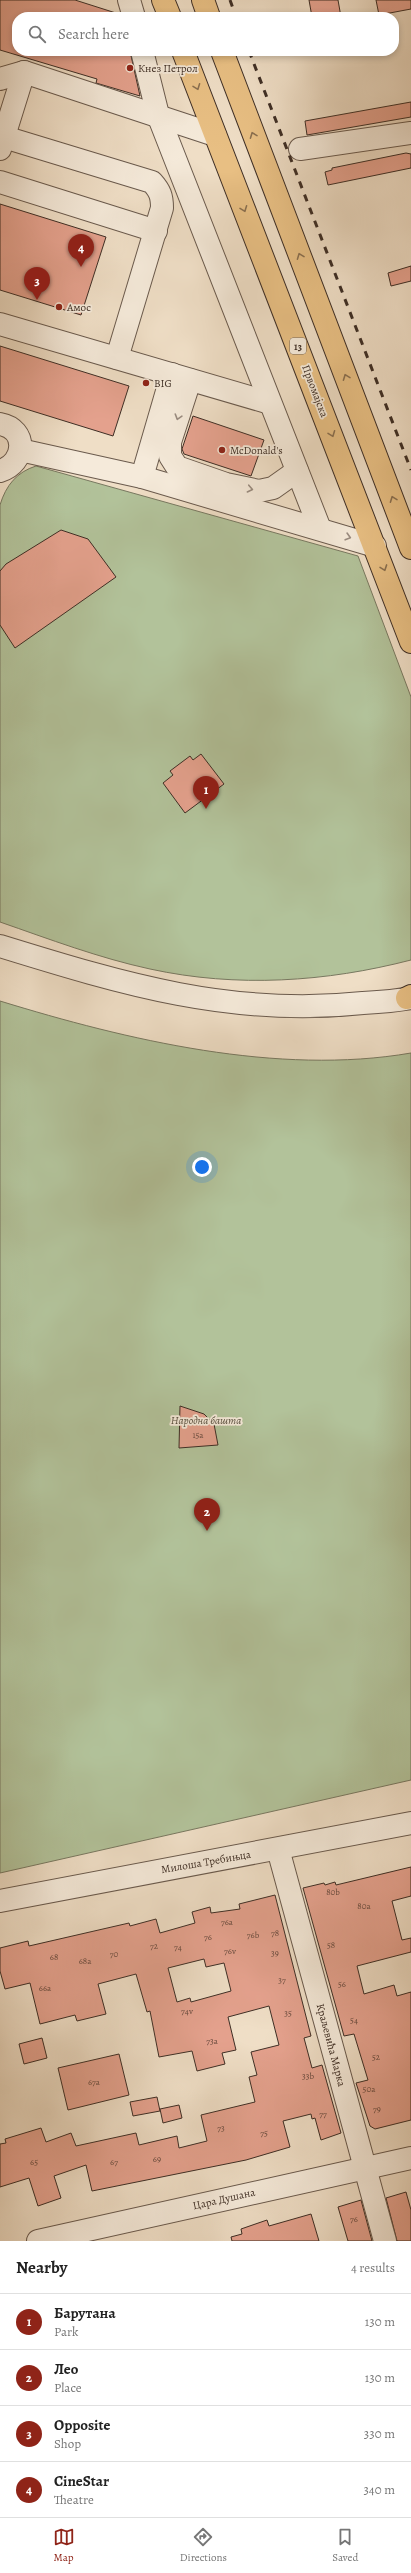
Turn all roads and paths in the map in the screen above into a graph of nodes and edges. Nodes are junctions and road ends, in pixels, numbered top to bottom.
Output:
1 (129, 0) edge
2 (163, 0) edge
3 (203, 0) edge
4 (133, 12) edge
5 (168, 12) edge
6 (207, 12) edge
7 (143, 56) edge
8 (185, 56) edge
9 (224, 56) edge
10 (24, 72) junction
11 (0, 79) edge
12 (158, 115) junction
13 (411, 133) edge
14 (215, 135) junction
15 (2, 143) edge
16 (300, 149) dead end
17 (0, 182) edge
18 (156, 231) junction
19 (0, 324) edge
20 (117, 358) junction
21 (181, 377) junction
22 (270, 403) junction
23 (0, 424) edge
24 (20, 450) junction
25 (0, 471) edge
26 (297, 471) junction
27 (142, 477) junction
28 (320, 529) junction
29 (375, 546) junction
30 (411, 548) edge
31 (411, 642) edge
32 (0, 946) edge
33 (410, 998) edge
34 (411, 1823) edge
35 (278, 1849) junction
36 (0, 1901) edge
37 (411, 2158) edge
38 (364, 2168) junction
39 (38, 2241) edge
40 (385, 2241) edge

1 - 4 street
2 - 5 main road
3 - 6 main road
7 - 12 street
8 -> 14 main road, Првомајска / 13
30 -> 9 main road
10 - 11 street
10 - 12 street
10 - 15 street
12 - 14 street
12 - 22 street
13 - 16 street
14 -> 29 main road, Првомајска / 13
15 - 18 street
17 - 18 street
18 - 20 street
19 - 20 street
20 - 21 street
21 - 22 street
21 -> 26 street
21 - 27 street
22 - 26 street
23 - 24 street
24 - 25 street
24 - 27 street
26 - 28 street
27 - 28 street
28 -> 29 street
29 -> 31 main road, Првомајска / 13
32 - 33 street
34 - 35 street, Милоша Требињца
35 - 36 street, Милоша Требињца
35 - 38 street, Краљевића Марка
37 - 38 street, Цара Душана
38 - 39 street, Цара Душана
38 - 40 street, Краљевића Марка

